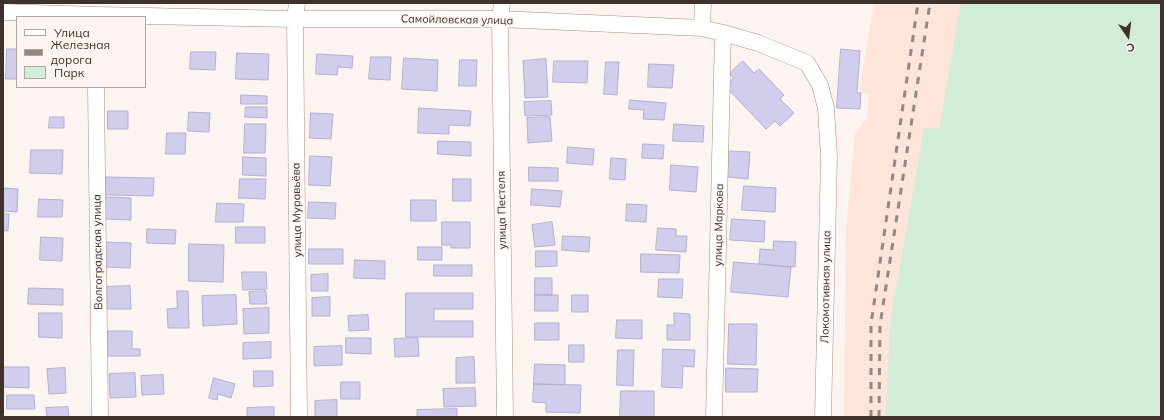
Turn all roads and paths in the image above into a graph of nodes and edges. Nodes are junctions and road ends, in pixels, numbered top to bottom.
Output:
1 (502, 3) edge
2 (703, 3) edge
3 (296, 11) edge
4 (3, 12) edge
5 (96, 12) edge
6 (500, 19) junction
7 (702, 28) junction
8 (723, 33) junction
9 (96, 88) edge
10 (829, 157) joint
11 (100, 417) edge
12 (299, 417) edge
13 (505, 417) edge
14 (714, 417) edge
15 (823, 417) edge

1 - 6 street, улица Пестеля
2 - 7 street
3 - 5 street, Самойловская улица
3 - 6 street, Самойловская улица
3 - 12 street, улица Муравьёва
4 - 5 street, Самойловская улица
6 - 7 street, Самойловская улица
6 - 13 street, улица Пестеля
7 - 8 street, Самойловская улица
8 - 10 street, Самойловская улица
8 - 14 street, улица Маркова
9 - 11 street, Волгоградская улица
10 - 15 street, Локомотивная улица

